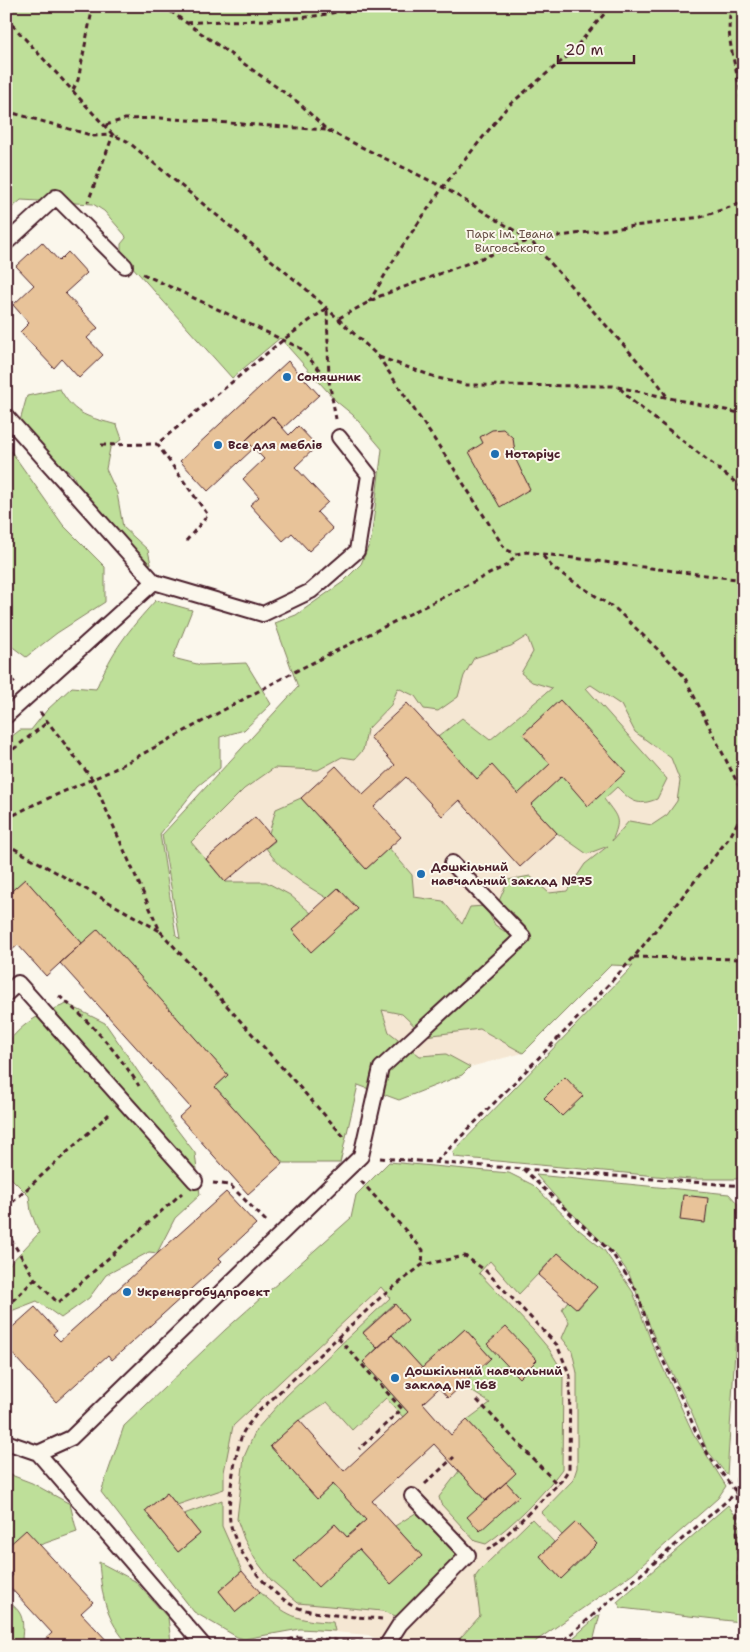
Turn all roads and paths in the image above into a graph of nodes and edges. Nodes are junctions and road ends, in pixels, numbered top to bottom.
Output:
1 (93, 6) edge
2 (163, 6) edge
3 (358, 6) edge
4 (611, 6) edge
5 (732, 6) edge
6 (6, 18) edge
7 (186, 23) junction
8 (73, 90) junction
9 (6, 111) edge
10 (106, 125) junction
11 (327, 130) junction
12 (113, 135) junction
13 (744, 157) edge
14 (744, 181) edge
15 (744, 186) edge
16 (443, 187) junction
17 (744, 202) edge
18 (81, 221) junction
19 (530, 240) junction
20 (6, 243) edge
21 (125, 266) joint
22 (369, 302) junction
23 (327, 308) junction
24 (339, 318) junction
25 (283, 340) junction
26 (378, 356) junction
27 (329, 381) junction
28 (620, 388) junction
29 (667, 397) junction
30 (744, 414) edge
31 (6, 416) edge
32 (339, 437) joint
33 (158, 444) junction
34 (101, 446) dead end
35 (744, 485) edge
36 (744, 489) edge
37 (186, 541) dead end
38 (516, 554) junction
39 (543, 555) junction
40 (744, 580) edge
41 (154, 582) junction
42 (27, 697) junction
43 (6, 716) edge
44 (48, 721) junction
45 (6, 755) edge
46 (93, 780) junction
47 (744, 796) edge
48 (744, 810) edge
49 (6, 819) edge
50 (6, 844) edge
51 (452, 863) dead end
52 (160, 931) junction
53 (634, 957) junction
54 (744, 959) edge
55 (6, 994) edge
56 (124, 1100) junction
57 (361, 1156) junction
58 (435, 1162) junction
59 (349, 1167) junction
60 (523, 1169) junction
61 (195, 1181) junction
62 (744, 1186) edge
63 (6, 1208) edge
64 (6, 1231) edge
65 (280, 1235) junction
66 (422, 1265) junction
67 (35, 1279) junction
68 (6, 1306) edge
69 (338, 1338) junction
70 (744, 1388) edge
71 (477, 1400) dead end
72 (6, 1442) edge
73 (359, 1449) dead end
74 (38, 1453) junction
75 (454, 1457) dead end
76 (737, 1484) junction
77 (744, 1484) edge
78 (558, 1485) junction
79 (736, 1492) junction
80 (412, 1496) joint
81 (744, 1512) edge
82 (484, 1552) dead end
83 (400, 1624) junction
84 (6, 1636) edge
85 (224, 1642) dead end
86 (15, 1646) edge
87 (204, 1646) edge
88 (239, 1646) edge
89 (270, 1646) edge
90 (371, 1646) edge
91 (386, 1646) edge
92 (557, 1646) edge
93 (629, 1646) edge
94 (643, 1646) edge
95 (741, 1646) edge

1 - 8 path
2 - 7 path
3 - 7 path
4 - 16 path
5 - 13 path
6 - 8 path
7 - 11 path
8 - 10 path
9 - 12 path
10 - 11 path
10 - 12 path
11 - 16 path
12 - 18 path
12 - 23 path
14 - 15 path
16 - 19 path
16 - 22 path
17 - 19 path
18 - 20 lane
18 - 21 lane
19 - 22 path
19 - 29 path
21 - 25 path
22 - 24 path
23 - 24 path
23 - 25 path
23 - 27 path
24 - 26 path
25 - 27 path
25 - 33 path
26 - 28 path
26 - 38 path
27 - 32 path
28 - 29 path
28 - 36 path
29 - 30 path
31 - 41 lane
32 - 41 lane
33 - 34 path
33 - 37 path
35 - 36 path
38 - 39 path
38 - 46 path
39 - 40 path
39 - 47 path
41 - 42 lane
42 - 43 lane
42 - 44 path
44 - 45 path
44 - 46 path
46 - 49 path
46 - 52 path
48 - 53 path
50 - 52 path
51 - 57 lane
52 - 57 path
53 - 54 path
53 - 58 path
55 - 56 lane
56 - 61 lane
56 - 63 path
57 - 58 path
57 - 59 lane
58 - 60 path
59 - 65 lane
59 - 66 path
60 - 62 path
60 - 79 path
61 - 65 path
61 - 67 path
64 - 67 path
65 - 74 lane
66 - 69 path
66 - 78 path
67 - 68 path
69 - 73 path
69 - 83 path
70 - 76 path
71 - 78 path
72 - 74 lane
74 - 87 lane
75 - 80 path
76 - 77 path
76 - 79 path
78 - 82 path
79 - 81 path
79 - 92 path
79 - 95 path
80 - 83 lane
83 - 91 lane
84 - 86 path
85 - 88 path
89 - 90 path
93 - 94 lane

